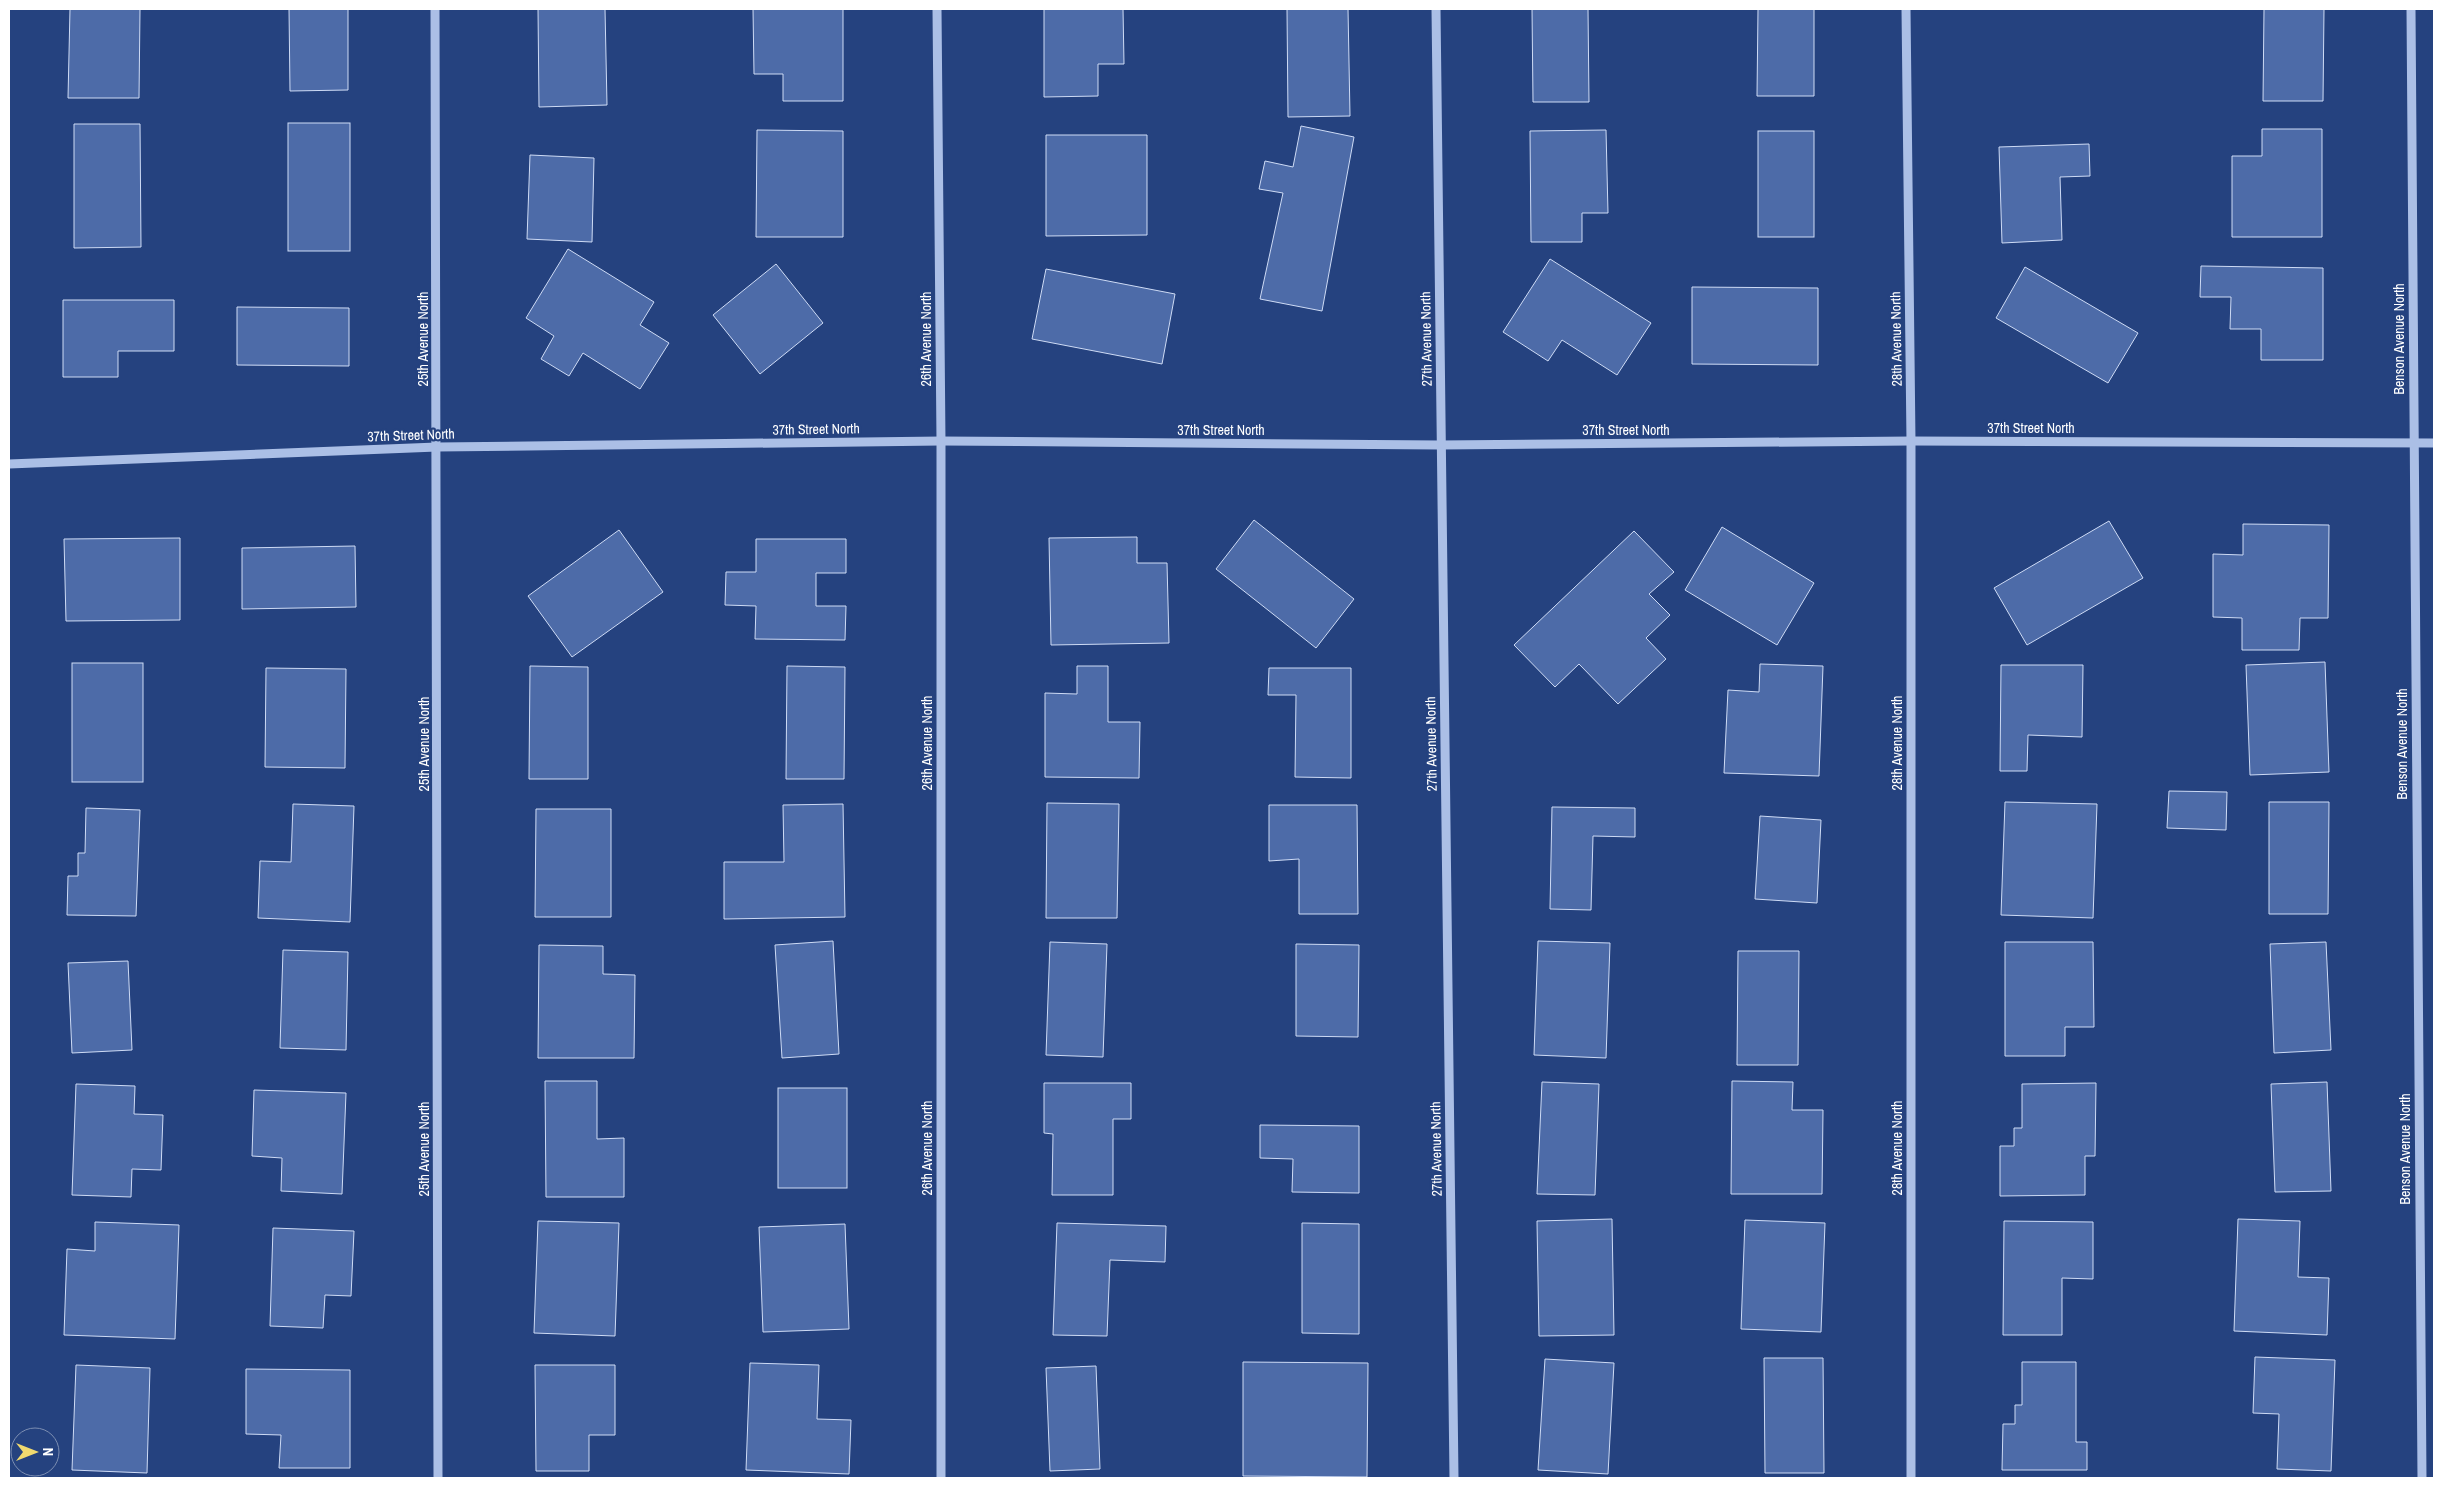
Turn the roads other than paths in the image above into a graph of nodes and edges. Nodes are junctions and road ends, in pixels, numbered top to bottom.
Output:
1 (435, 9) edge
2 (937, 9) edge
3 (1436, 9) edge
4 (1906, 9) edge
5 (2410, 9) edge
6 (940, 441) junction
7 (1911, 441) junction
8 (2414, 443) junction
9 (2434, 443) edge
10 (1440, 445) junction
11 (437, 447) junction
12 (9, 464) edge
13 (438, 1478) edge
14 (940, 1478) edge
15 (1454, 1478) edge
16 (1911, 1478) edge
17 (2422, 1478) edge

1 - 11 street, 25th Avenue North
2 - 6 street, 26th Avenue North
3 - 10 street, 27th Avenue North
4 - 7 street, 28th Avenue North
5 - 8 street, Benson Avenue North
6 - 10 street, 37th Street North
6 - 11 street, 37th Street North
6 - 14 street, 26th Avenue North
7 - 8 street, 37th Street North
7 - 10 street, 37th Street North
7 - 16 street, 28th Avenue North
8 - 9 street, 37th Street North
8 - 17 street, Benson Avenue North
10 - 15 street, 27th Avenue North
11 - 12 street, 37th Street North
11 - 13 street, 25th Avenue North

